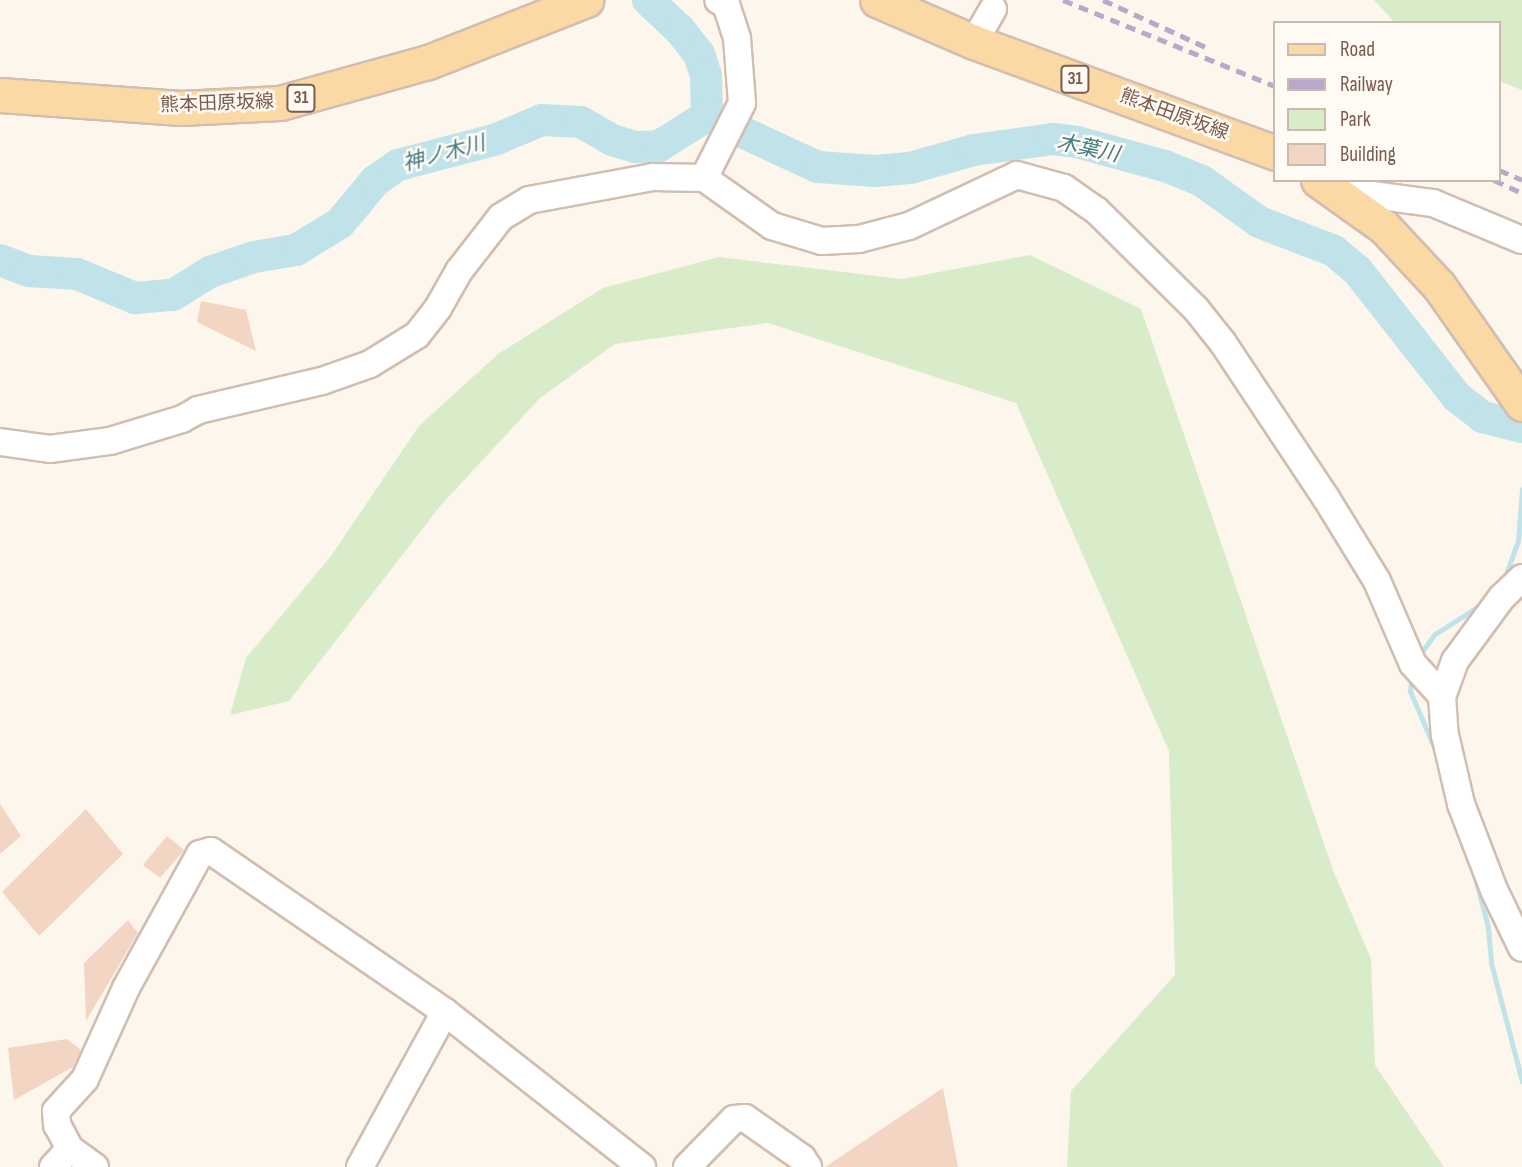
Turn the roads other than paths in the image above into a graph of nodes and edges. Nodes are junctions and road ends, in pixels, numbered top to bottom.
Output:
1 (586, 0) edge
2 (718, 0) edge
3 (877, 0) edge
4 (993, 9) dead end
5 (974, 42) junction
6 (0, 95) edge
7 (1274, 153) edge
8 (704, 178) junction
9 (1326, 185) edge
10 (1522, 240) edge
11 (1515, 393) edge
12 (0, 442) edge
13 (1522, 578) edge
14 (1442, 695) junction
15 (1522, 948) edge
16 (445, 1012) junction
17 (62, 1158) edge
18 (95, 1167) edge
19 (360, 1167) edge
20 (642, 1167) edge
21 (687, 1167) edge
22 (808, 1167) edge

1 - 6 main road, 熊本田原坂線 / 31
2 - 8 street
3 - 5 main road, 熊本田原坂線 / 31
4 - 5 street
5 - 7 main road, 熊本田原坂線 / 31
8 - 12 street
8 - 14 street
9 - 10 street
9 - 11 main road
13 - 14 street
14 - 15 street
16 - 17 street
16 - 19 street
16 - 20 street
17 - 18 street
21 - 22 street

